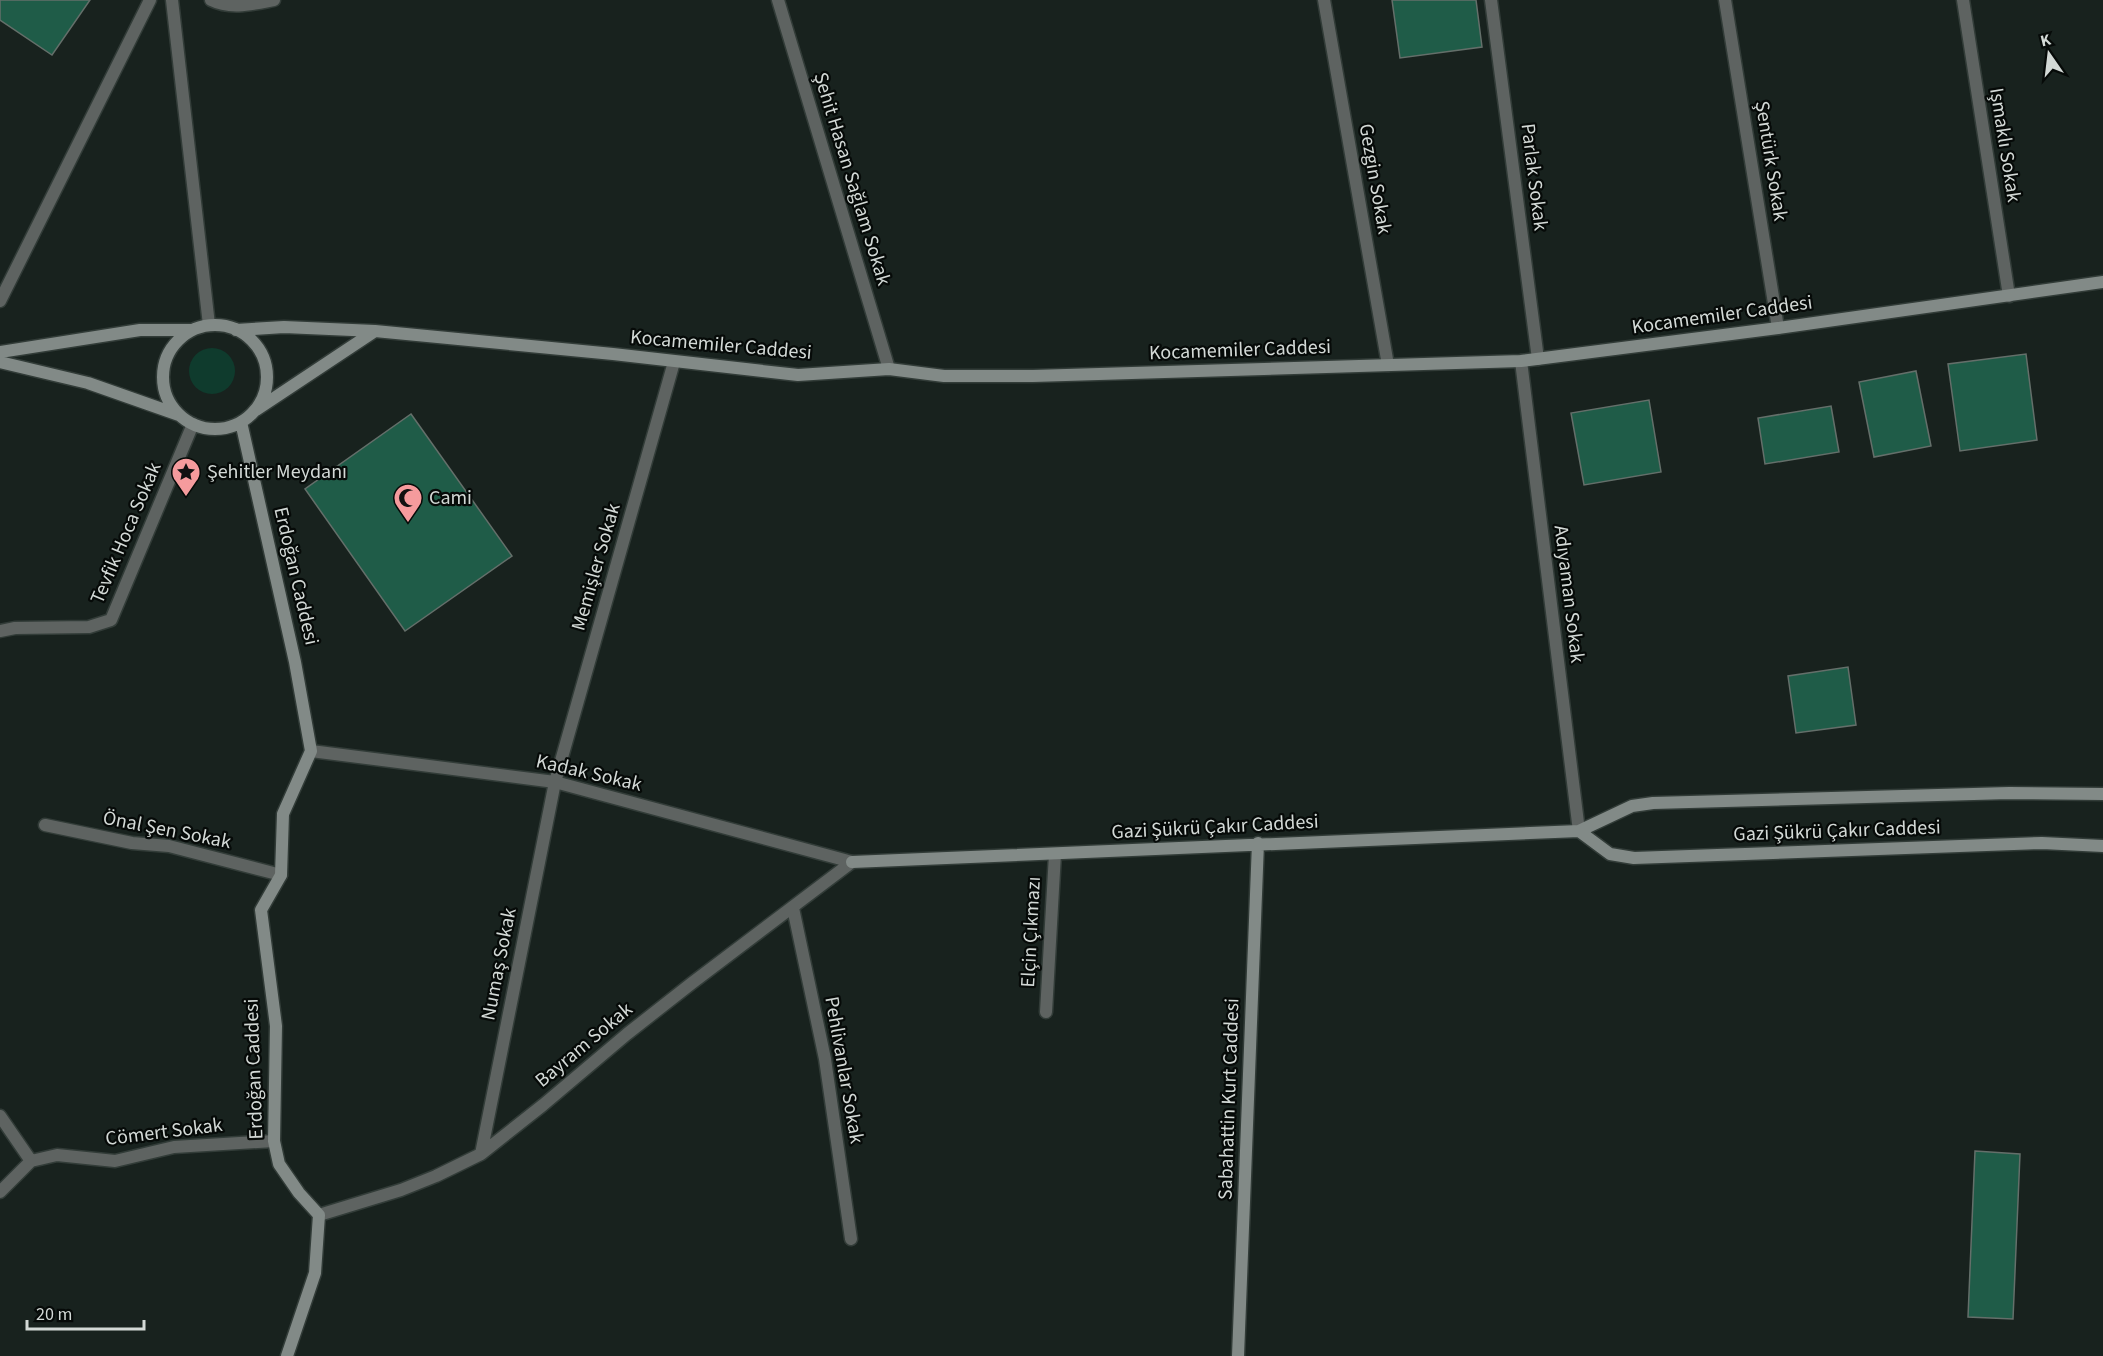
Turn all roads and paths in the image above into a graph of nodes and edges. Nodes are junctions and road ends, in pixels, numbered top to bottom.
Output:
1 (150, 0) edge
2 (172, 0) edge
3 (211, 0) edge
4 (274, 0) edge
5 (778, 0) edge
6 (1324, 0) edge
7 (1491, 0) edge
8 (1725, 0) edge
9 (1963, 0) edge
10 (2103, 282) edge
11 (2009, 296) junction
12 (0, 301) edge
13 (209, 325) junction
14 (1778, 328) junction
15 (193, 330) junction
16 (236, 330) junction
17 (375, 331) junction
18 (0, 352) edge
19 (1538, 360) junction
20 (1521, 361) junction
21 (0, 362) edge
22 (675, 362) junction
23 (1388, 365) junction
24 (889, 369) junction
25 (253, 412) junction
26 (179, 415) junction
27 (241, 422) junction
28 (193, 424) junction
29 (0, 631) edge
30 (311, 751) junction
31 (555, 782) junction
32 (2103, 795) edge
33 (45, 825) dead end
34 (1579, 831) junction
35 (1258, 843) junction
36 (2103, 846) edge
37 (1055, 854) junction
38 (852, 862) junction
39 (281, 875) junction
40 (793, 908) junction
41 (1046, 1012) dead end
42 (0, 1116) edge
43 (274, 1140) junction
44 (481, 1154) junction
45 (32, 1161) junction
46 (0, 1192) edge
47 (319, 1215) junction
48 (851, 1239) dead end
49 (287, 1356) edge
50 (1238, 1356) edge

1 - 12 street
2 - 13 street
3 - 4 street
5 - 24 street, Şehit Hasan Sağlam Sokak
6 - 23 street, Gezgin Sokak
7 - 19 street, Parlak Sokak
8 - 14 street, Şentürk Sokak
9 - 11 street, Işmaklı Sokak
10 - 11 street, Kocamemiler Caddesi
11 - 14 street, Kocamemiler Caddesi
13 - 15 street
13 - 16 street
14 - 19 street, Kocamemiler Caddesi
15 - 18 street
15 - 26 street
16 - 17 street, Kocamemiler Caddesi
16 - 25 street
17 - 22 street, Kocamemiler Caddesi
17 - 25 street
19 - 20 street, Kocamemiler Caddesi
20 - 23 street, Kocamemiler Caddesi
20 - 34 street, Adıyaman Sokak
21 - 26 street
22 - 24 street, Kocamemiler Caddesi
22 - 31 street, Memişler Sokak
23 - 24 street, Kocamemiler Caddesi
25 - 27 street
26 - 28 street
27 - 28 street
27 - 30 street, Erdoğan Caddesi
28 - 29 street, Tevfik Hoca Sokak
30 - 31 street, Kadak Sokak
30 - 39 street, Erdoğan Caddesi
31 - 38 street, Kadak Sokak
31 - 44 street, Numaş Sokak
32 - 34 street, Gazi Şükrü Çakır Caddesi
33 - 39 street, Önal Şen Sokak
34 - 35 street, Gazi Şükrü Çakır Caddesi
34 - 36 street, Gazi Şükrü Çakır Caddesi
35 - 37 street, Gazi Şükrü Çakır Caddesi
35 - 50 street, Sabahattin Kurt Caddesi
37 - 38 street, Gazi Şükrü Çakır Caddesi
37 - 41 street, Elçin Çıkmazı
38 - 40 street, Bayram Sokak
39 - 43 street, Erdoğan Caddesi
40 - 44 street, Bayram Sokak
40 - 48 street, Pehlivanlar Sokak
42 - 45 street
43 - 45 street, Cömert Sokak
43 - 47 street, Erdoğan Caddesi
44 - 47 street, Bayram Sokak
45 - 46 street
47 - 49 street

